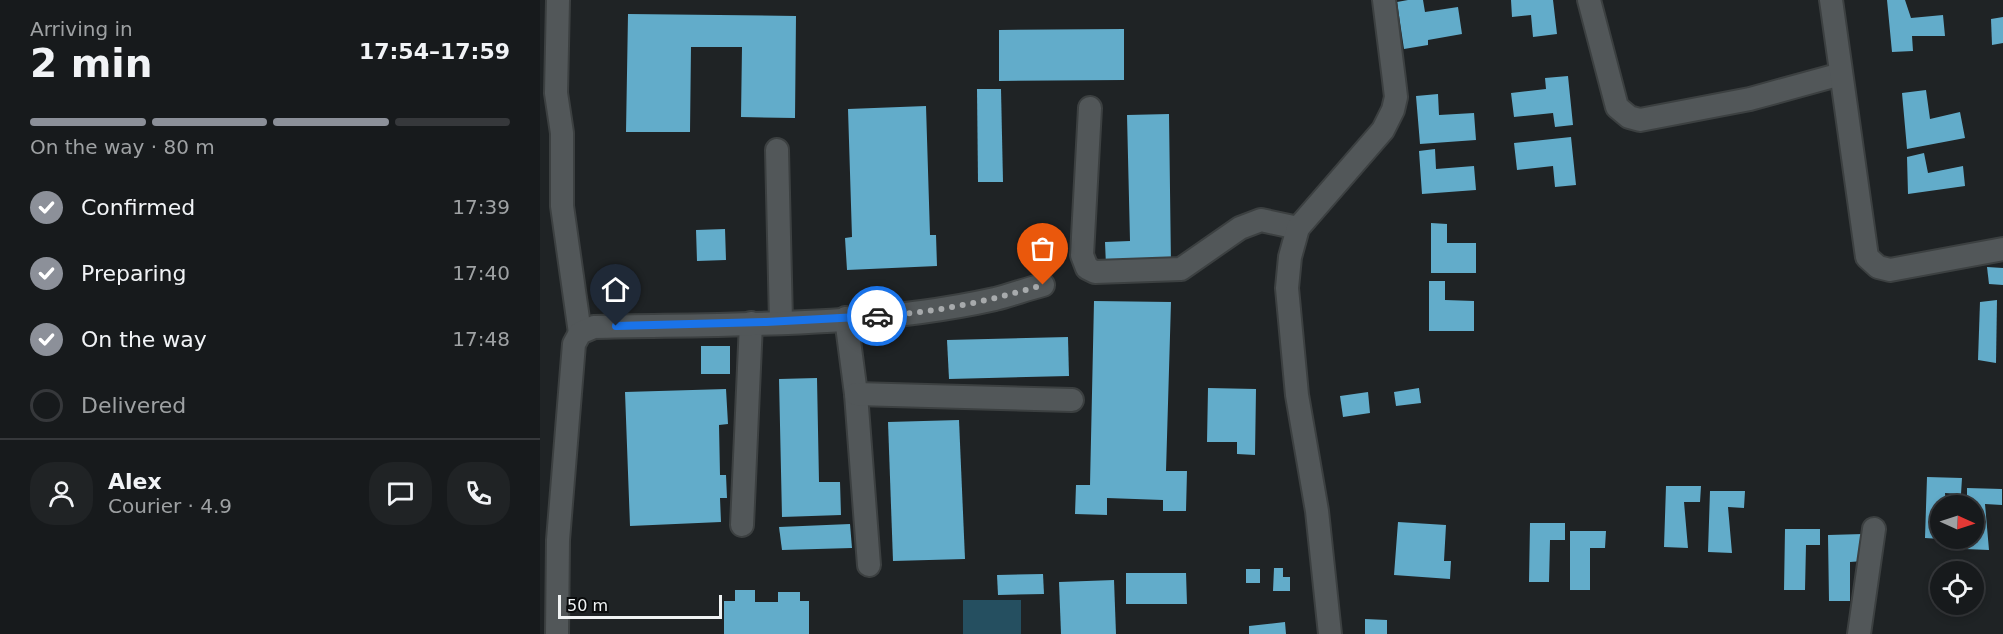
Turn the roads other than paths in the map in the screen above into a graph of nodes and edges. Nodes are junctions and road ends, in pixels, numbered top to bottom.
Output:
1 (558, 0) edge
2 (1384, 0) edge
3 (1589, 0) edge
4 (1831, 0) edge
5 (1841, 74) junction
6 (1090, 108) dead end
7 (777, 150) dead end
8 (1298, 228) junction
9 (2003, 249) edge
10 (1043, 285) dead end
11 (846, 318) junction
12 (781, 322) junction
13 (751, 323) junction
14 (580, 333) junction
15 (856, 394) junction
16 (1072, 400) dead end
17 (742, 525) dead end
18 (1874, 529) dead end
19 (868, 565) dead end
20 (557, 634) edge
21 (1330, 634) edge
22 (1860, 634) edge

1 - 14 street
2 - 8 street
3 - 5 street
4 - 5 street
5 - 9 street
6 - 8 street
7 - 12 street
8 - 21 street
10 - 11 street
11 - 12 street
11 - 15 street
12 - 13 street
13 - 14 street
13 - 17 street
14 - 20 street
15 - 16 street
15 - 19 street
18 - 22 street

